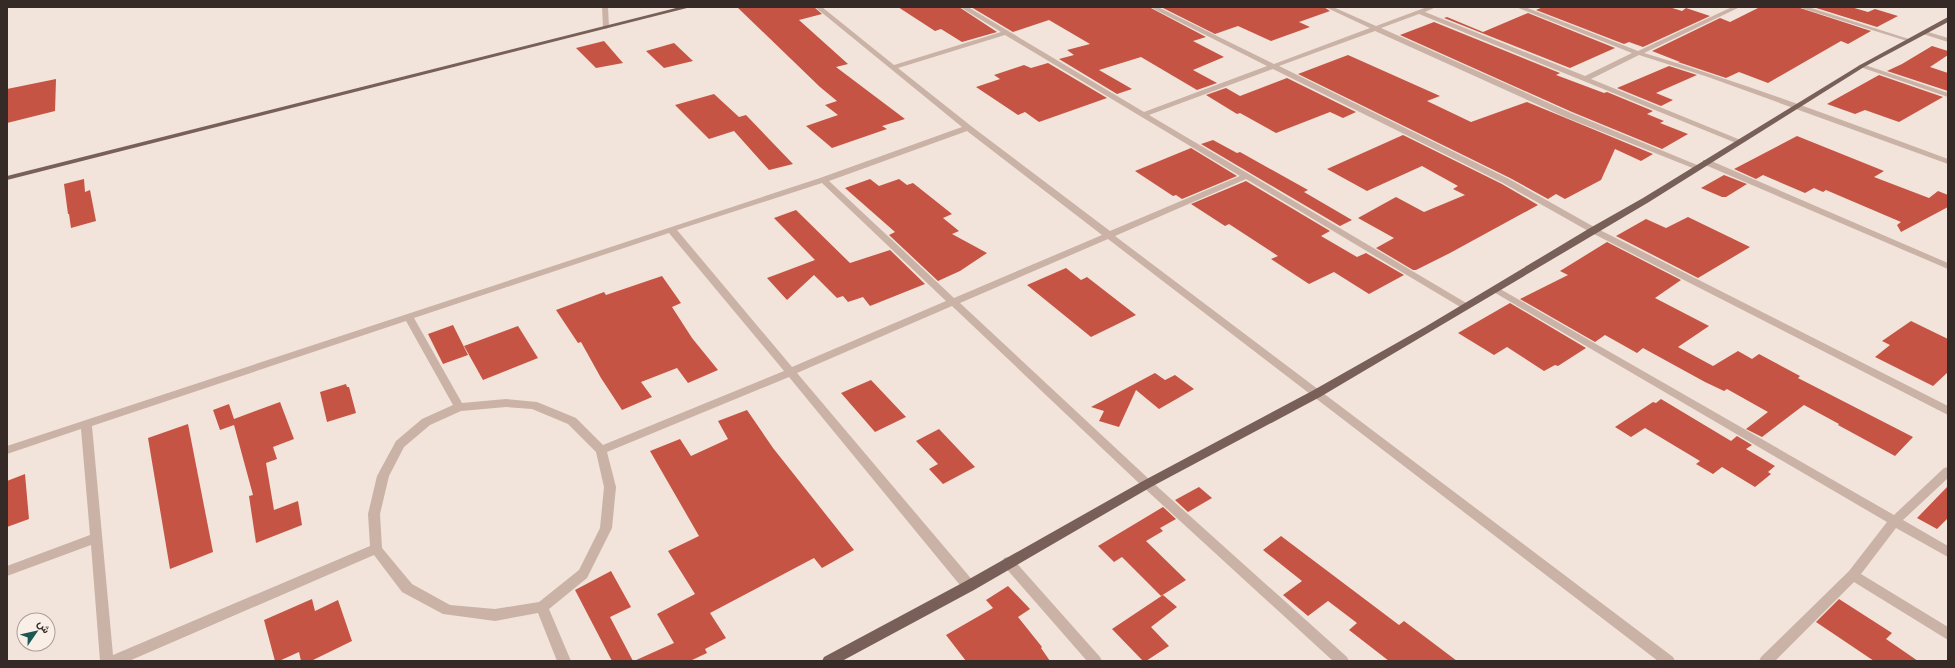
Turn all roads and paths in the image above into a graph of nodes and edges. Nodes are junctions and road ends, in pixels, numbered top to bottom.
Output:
1 (605, 7) edge
2 (688, 7) edge
3 (818, 7) edge
4 (963, 7) edge
5 (1153, 7) edge
6 (1328, 7) edge
7 (1433, 7) edge
8 (1520, 7) edge
9 (1737, 7) edge
10 (1802, 7) edge
11 (1419, 12) junction
12 (1948, 19) edge
13 (606, 27) junction
14 (1376, 28) junction
15 (1005, 33) junction
16 (1925, 33) junction
17 (1909, 40) junction
18 (1948, 40) edge
19 (1638, 53) junction
20 (1862, 66) junction
21 (893, 67) junction
22 (1272, 67) junction
23 (1585, 79) junction
24 (1948, 94) edge
25 (1797, 106) junction
26 (1142, 115) junction
27 (968, 128) junction
28 (1739, 141) junction
29 (1948, 162) edge
30 (1702, 164) junction
31 (1246, 176) junction
32 (7, 178) edge
33 (823, 180) junction
34 (671, 228) junction
35 (1593, 230) junction
36 (1110, 235) junction
37 (1948, 266) edge
38 (1495, 289) junction
39 (953, 301) junction
40 (1465, 306) junction
41 (408, 316) junction
42 (791, 372) junction
43 (1316, 394) junction
44 (459, 407) junction
45 (1948, 411) edge
46 (86, 423) junction
47 (7, 450) edge
48 (602, 450) junction
49 (1948, 471) edge
50 (1147, 484) junction
51 (1895, 521) junction
52 (95, 538) junction
53 (376, 549) junction
54 (1948, 552) edge
55 (1008, 562) junction
56 (7, 571) edge
57 (1853, 575) junction
58 (969, 586) junction
59 (542, 607) junction
60 (1948, 634) edge
61 (107, 661) edge
62 (114, 661) edge
63 (564, 661) edge
64 (829, 661) edge
65 (1095, 661) edge
66 (1342, 661) edge
67 (1668, 661) edge
68 (1766, 661) edge

1 - 13 street
2 - 13 main road
3 - 21 street
4 - 15 street
5 - 22 street
6 - 14 street
7 - 11 street
8 - 19 street
9 - 19 street
10 - 17 street
11 - 14 street
11 - 23 street
12 - 16 main road
13 - 32 main road
14 - 22 street
14 - 30 street
15 - 21 street
15 - 26 street
16 - 17 main road
16 - 18 street
17 - 20 main road
19 - 23 street
19 - 25 street
20 - 24 street
20 - 25 main road
21 - 27 street
22 - 26 street
22 - 35 street
23 - 28 street
25 - 28 main road
25 - 29 street
26 - 31 street
27 - 33 street
27 - 36 street
28 - 30 main road
30 - 35 main road
30 - 37 street
31 - 36 street
31 - 40 street
33 - 34 street
33 - 39 street
34 - 41 street
34 - 42 street
35 - 38 main road
35 - 45 street
36 - 39 street
36 - 43 street
38 - 40 main road
38 - 51 street
39 - 42 street
39 - 50 street
40 - 43 main road
41 - 44 street
41 - 46 street
42 - 48 street
42 - 58 street
43 - 50 main road
43 - 67 street
44 - 48 street
44 - 53 street
46 - 47 street
46 - 52 street
48 - 59 street
49 - 51 street
50 - 55 main road
50 - 66 street
51 - 54 street
51 - 57 street
52 - 56 street
52 - 61 street
53 - 59 street
53 - 62 street
55 - 58 main road
55 - 65 street
57 - 60 street
57 - 68 street
58 - 64 main road
59 - 63 street

